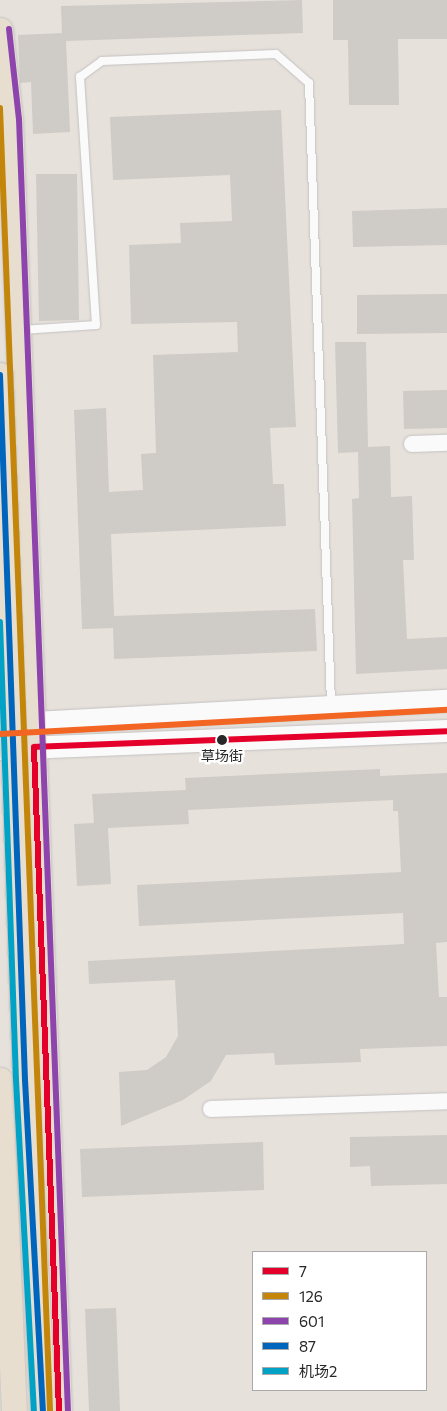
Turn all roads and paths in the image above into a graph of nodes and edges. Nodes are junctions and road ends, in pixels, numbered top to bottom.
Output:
1 (0, 30) edge
2 (18, 330) junction
3 (0, 375) edge
4 (447, 443) edge
5 (412, 444) dead end
6 (447, 700) edge
7 (331, 706) junction
8 (0, 725) edge
9 (447, 731) edge
10 (33, 735) junction
11 (0, 749) edge
12 (0, 1080) edge
13 (447, 1101) edge
14 (211, 1109) dead end
15 (14, 1411) edge
16 (43, 1411) edge
17 (59, 1411) edge

1 - 2 main road
2 - 7 lane
2 - 10 main road
3 - 16 main road, bridge
4 - 5 street
6 - 7 main road
7 - 10 main road
8 - 10 main road
9 - 10 main road
10 - 11 main road
10 - 17 main road
12 - 15 main road
13 - 14 street

